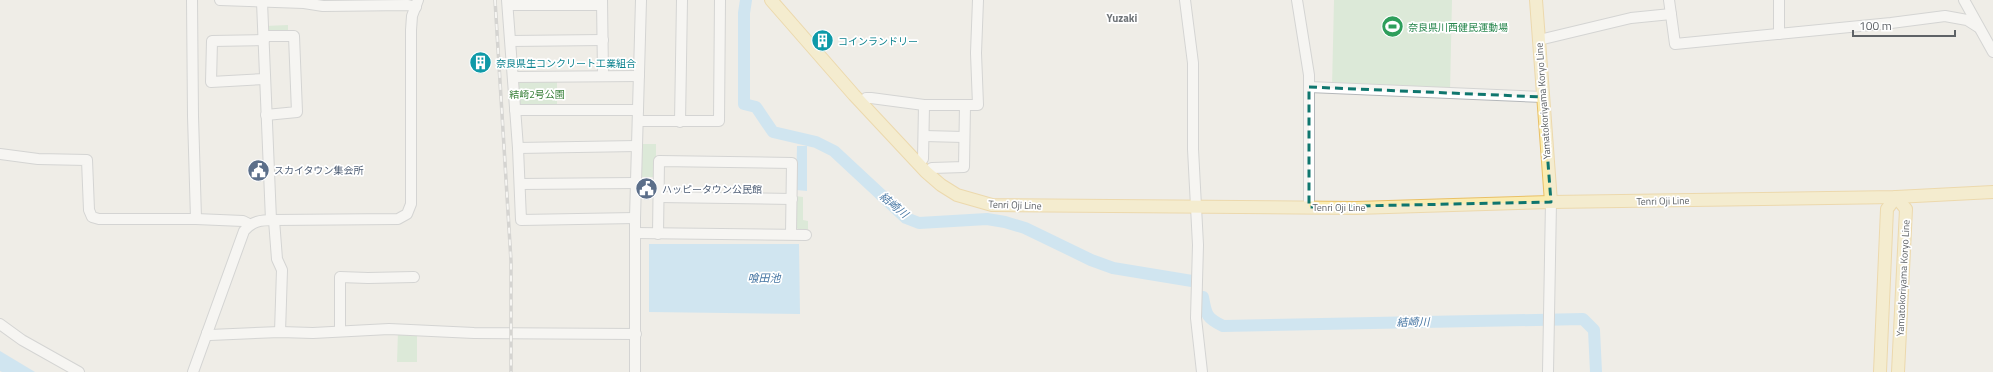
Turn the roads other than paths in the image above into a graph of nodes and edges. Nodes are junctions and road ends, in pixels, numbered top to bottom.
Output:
1 (192, 0) edge
2 (220, 0) edge
3 (641, 0) edge
4 (682, 0) edge
5 (720, 0) edge
6 (771, 0) edge
7 (978, 0) edge
8 (1185, 0) edge
9 (1297, 0) edge
10 (1536, 0) edge
11 (1669, 0) edge
12 (1779, 0) edge
13 (1964, 0) edge
14 (262, 2) junction
15 (602, 2) edge
16 (508, 3) edge
17 (417, 4) edge
18 (1671, 14) junction
19 (1978, 27) junction
20 (1779, 34) junction
21 (264, 38) junction
22 (603, 40) junction
23 (1538, 40) junction
24 (511, 41) junction
25 (1993, 52) edge
26 (603, 75) junction
27 (639, 76) junction
28 (513, 77) junction
29 (265, 79) junction
30 (1309, 87) junction
31 (1543, 97) junction
32 (861, 102) junction
33 (924, 105) junction
34 (965, 106) junction
35 (515, 110) junction
36 (638, 110) junction
37 (266, 115) junction
38 (638, 121) junction
39 (680, 122) junction
40 (924, 136) junction
41 (964, 137) junction
42 (637, 146) junction
43 (518, 148) junction
44 (0, 154) edge
45 (922, 168) junction
46 (636, 183) junction
47 (520, 184) junction
48 (1993, 192) edge
49 (659, 197) junction
50 (1896, 198) junction
51 (792, 199) junction
52 (1551, 202) junction
53 (1196, 206) junction
54 (1308, 207) junction
55 (635, 218) junction
56 (196, 219) junction
57 (272, 220) junction
58 (249, 224) junction
59 (635, 233) junction
60 (658, 234) junction
61 (791, 234) junction
62 (806, 235) dead end
63 (414, 276) dead end
64 (0, 324) edge
65 (340, 331) junction
66 (280, 332) junction
67 (207, 333) junction
68 (636, 334) junction
69 (79, 372) edge
70 (193, 372) edge
71 (635, 372) edge
72 (1202, 372) edge
73 (1548, 372) edge
74 (1880, 372) edge
75 (1898, 372) edge

1 - 56 street
2 - 14 street
3 - 27 street
4 - 39 street
5 - 39 street
6 - 32 main road, Tenri Oji Line
7 - 34 street
8 - 53 street
9 - 30 street
10 - 23 main road, Yamatokoriyama Koryo Line
11 - 18 street
12 - 20 street
13 - 19 street
14 - 17 street
14 - 21 street
15 - 16 street
15 - 22 street
16 - 24 street
17 - 57 street
18 - 20 street
18 - 23 street
19 - 20 street
19 - 25 street
21 - 29 street
21 - 29 street
21 - 37 street
22 - 24 street
22 - 26 street
23 - 31 main road, Yamatokoriyama Koryo Line
24 - 28 street
26 - 27 street
26 - 28 street
27 - 36 street
28 - 35 street
29 - 37 street
30 - 31 street
30 - 54 street
31 - 52 main road, Yamatokoriyama Koryo Line
32 - 33 street
32 - 45 main road, Tenri Oji Line
33 - 34 street
33 - 40 street
34 - 41 street
35 - 36 street
35 - 43 street
36 - 38 street
37 - 57 street
38 - 39 street
38 - 42 street
40 - 41 street
40 - 45 street
41 - 45 street
42 - 43 street
42 - 46 street
43 - 47 street
44 - 56 street
45 - 53 main road, Tenri Oji Line
46 - 47 street
46 - 55 street
47 - 55 street
48 - 50 main road, Tenri Oji Line
49 - 51 street
49 - 51 street
49 - 60 street
50 - 52 main road, Tenri Oji Line
50 - 74 main road, Yamatokoriyama Koryo Line
50 - 75 main road, Yamatokoriyama Koryo Line
51 - 61 street
52 - 54 main road, Tenri Oji Line
52 - 73 street
53 - 54 main road, Tenri Oji Line
53 - 72 street
55 - 59 street
56 - 58 street
57 - 58 street
57 - 66 street
58 - 67 street
59 - 60 street
59 - 68 street
60 - 61 street
61 - 62 street
63 - 65 street
64 - 69 street
65 - 66 street
65 - 68 street
66 - 67 street
67 - 70 street
68 - 71 street

